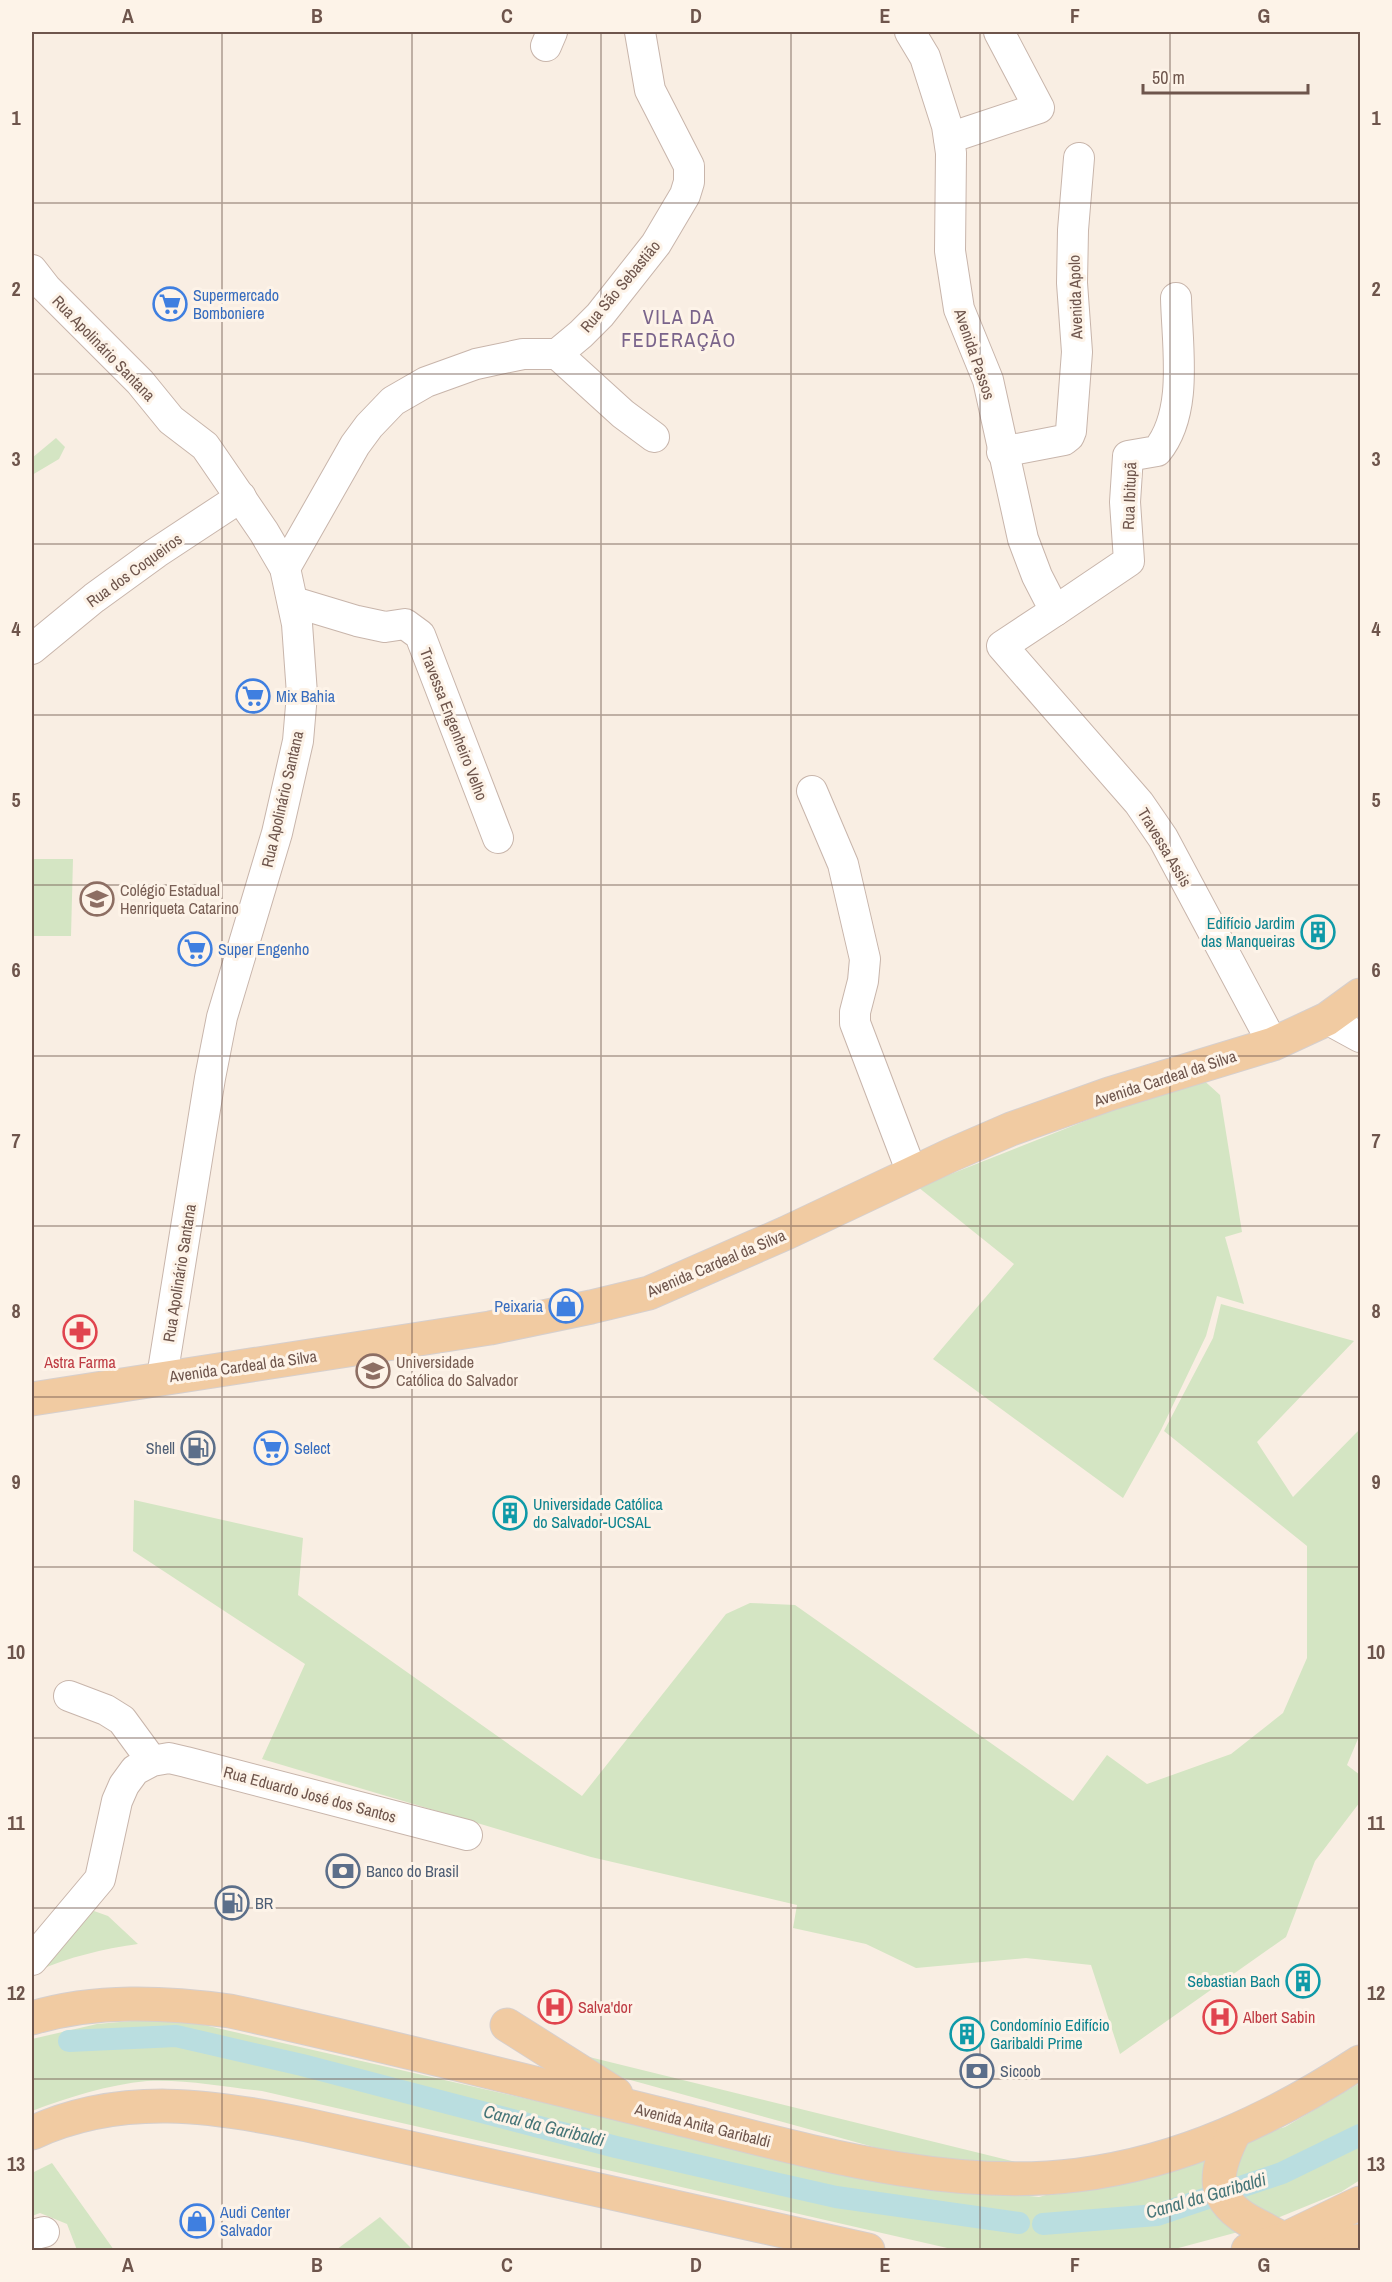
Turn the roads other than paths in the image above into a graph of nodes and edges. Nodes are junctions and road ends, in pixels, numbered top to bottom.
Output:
1 (640, 32) edge
2 (910, 32) edge
3 (999, 32) edge
4 (949, 138) junction
5 (1079, 158) dead end
6 (32, 270) edge
7 (1176, 298) dead end
8 (557, 354) junction
9 (654, 436) dead end
10 (1002, 452) junction
11 (241, 498) junction
12 (285, 568) junction
13 (294, 602) junction
14 (1055, 611) junction
15 (32, 649) edge
16 (812, 791) dead end
17 (498, 838) dead end
18 (1360, 995) edge
19 (1327, 1019) junction
20 (1360, 1037) edge
21 (1273, 1044) junction
22 (912, 1173) junction
23 (162, 1377) junction
24 (32, 1399) edge
25 (69, 1696) dead end
26 (152, 1761) junction
27 (467, 1835) dead end
28 (32, 1960) edge
29 (32, 2018) edge
30 (507, 2025) dead end
31 (1360, 2062) edge
32 (640, 2109) junction
33 (32, 2133) edge
34 (1234, 2133) junction
35 (1360, 2203) edge
36 (1286, 2239) junction
37 (1360, 2241) edge
38 (868, 2250) edge
39 (1248, 2250) edge

1 - 8 street, Rua São Sebastião
2 - 4 street, Avenida Passos
3 - 4 street
4 - 10 street, Avenida Passos
5 - 10 street, Avenida Apolo
6 - 11 street, Rua Apolinário Santana
7 - 14 street, Rua Ibitupã
8 - 9 street
8 - 12 street
10 - 14 street, Avenida Passos
11 - 12 street, Rua Apolinário Santana
11 - 15 street, Rua dos Coqueiros
12 - 13 street, Rua Apolinário Santana
13 - 17 street, Travessa Engenheiro Velho
13 - 23 street, Rua Apolinário Santana
14 - 21 street, Travessa Assis
16 - 22 street
18 - 19 main road, Avenida Cardeal da Silva
19 - 20 street
19 - 21 main road, Avenida Cardeal da Silva
21 - 22 main road, Avenida Cardeal da Silva
22 - 23 main road, Avenida Cardeal da Silva
23 - 24 main road, Avenida Cardeal da Silva
25 - 26 street
26 - 27 street, Rua Eduardo José dos Santos
26 - 28 street
29 - 32 main road, Avenida Anita Garibaldi
30 - 32 main road
31 - 34 main road, Avenida Anita Garibaldi
32 - 34 main road, Avenida Anita Garibaldi
33 - 38 main road
34 - 36 main road
35 - 36 main road
36 - 37 main road
36 - 39 main road

